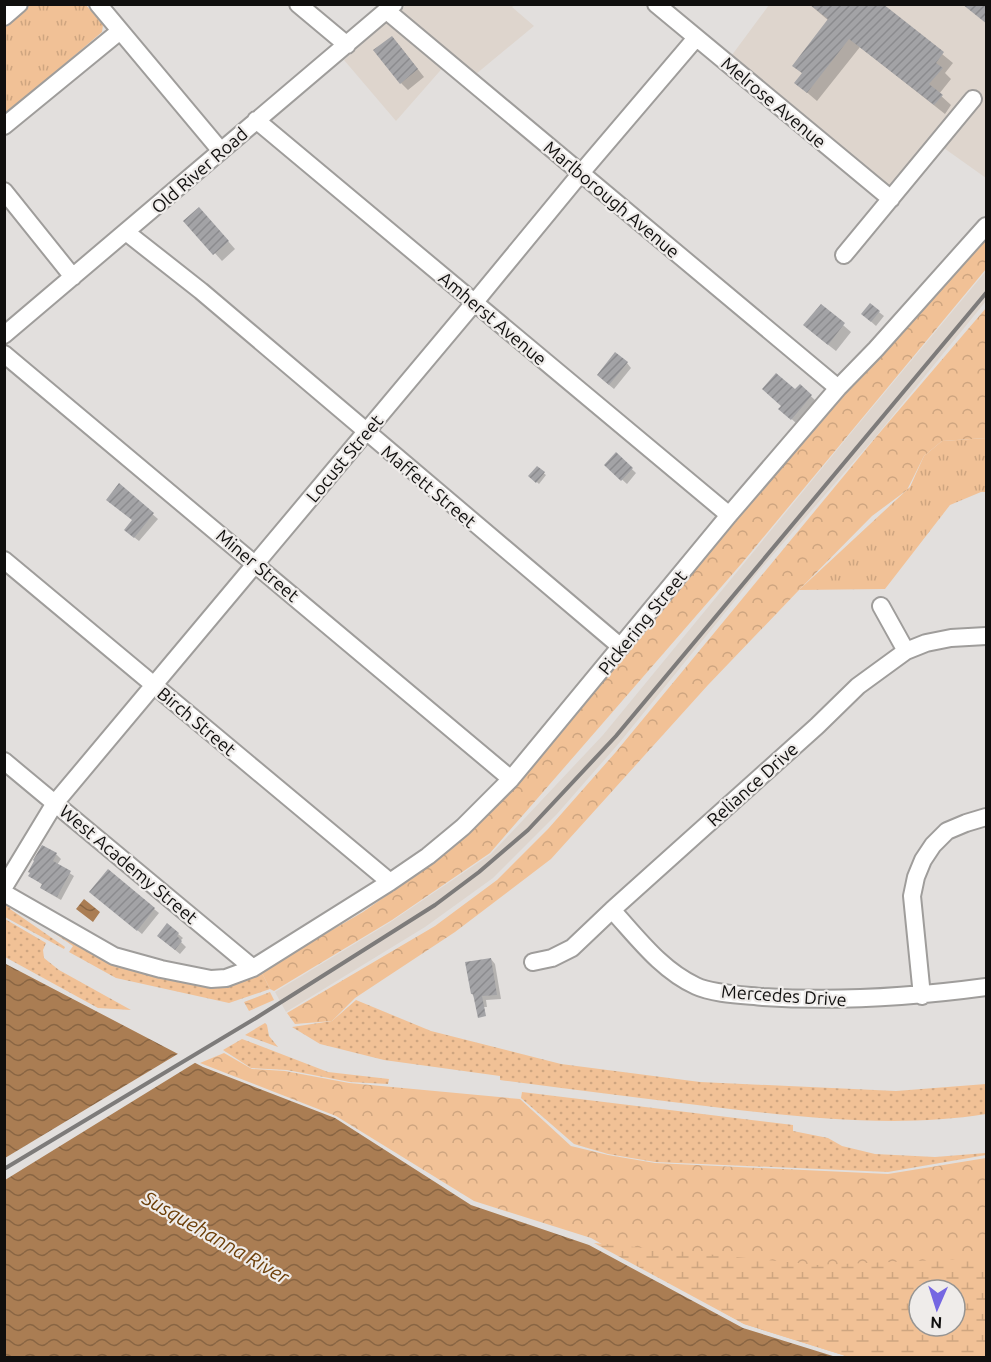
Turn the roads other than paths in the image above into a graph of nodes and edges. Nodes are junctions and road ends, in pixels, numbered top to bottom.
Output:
1 (19, 4) edge
2 (98, 4) edge
3 (298, 4) edge
4 (656, 4) edge
5 (391, 8) edge
6 (4, 17) edge
7 (120, 31) junction
8 (696, 38) junction
9 (347, 45) junction
10 (974, 99) dead end
11 (256, 120) junction
12 (4, 126) edge
13 (221, 151) junction
14 (581, 173) junction
15 (4, 191) edge
16 (891, 199) junction
17 (987, 226) edge
18 (126, 232) junction
19 (844, 255) dead end
20 (74, 278) junction
21 (474, 303) junction
22 (4, 335) edge
23 (4, 354) edge
24 (838, 388) junction
25 (365, 432) junction
26 (729, 515) junction
27 (4, 560) edge
28 (257, 564) junction
29 (881, 606) dead end
30 (987, 636) edge
31 (621, 647) junction
32 (906, 651) junction
33 (154, 685) junction
34 (4, 761) edge
35 (511, 779) junction
36 (55, 803) junction
37 (987, 817) edge
38 (390, 882) junction
39 (4, 887) edge
40 (4, 893) edge
41 (612, 910) junction
42 (533, 962) dead end
43 (253, 968) junction
44 (987, 987) edge
45 (922, 996) junction

1 - 6 street
2 - 7 street
3 - 9 street
4 - 8 street, Melrose Avenue
5 - 9 street, Old River Road
5 - 14 street, Marlborough Avenue
7 - 12 street
7 - 13 street
8 - 14 street, Locust Street
8 - 16 street, Melrose Avenue
9 - 11 street, Old River Road
10 - 16 street
11 - 13 street, Old River Road
11 - 21 street, Amherst Avenue
13 - 18 street, Old River Road
14 - 21 street, Locust Street
14 - 24 street, Marlborough Avenue
15 - 20 street
16 - 19 street
17 - 24 street, Pickering Street
18 - 20 street, Old River Road
18 - 25 street, Maffett Street
20 - 22 street, Old River Road
21 - 25 street, Locust Street
21 - 26 street, Amherst Avenue
23 - 28 street, Miner Street
24 - 26 street, Pickering Street
25 - 28 street, Locust Street
25 - 31 street, Maffett Street
26 - 31 street, Pickering Street
27 - 33 street, Birch Street
28 - 33 street, Locust Street
28 - 35 street, Miner Street
29 - 32 street
30 - 32 street, Reliance Drive
31 - 35 street, Pickering Street
32 - 41 street, Reliance Drive
33 - 36 street, Locust Street
33 - 38 street, Birch Street
34 - 36 street, West Academy Street
35 - 38 street, Pickering Street
36 - 39 street, Locust Street
36 - 43 street, West Academy Street
37 - 45 street
38 - 43 street, Pickering Street
40 - 43 street, Pickering Street
41 - 42 street, Reliance Drive
41 - 45 street, Mercedes Drive
44 - 45 street, Mercedes Drive

